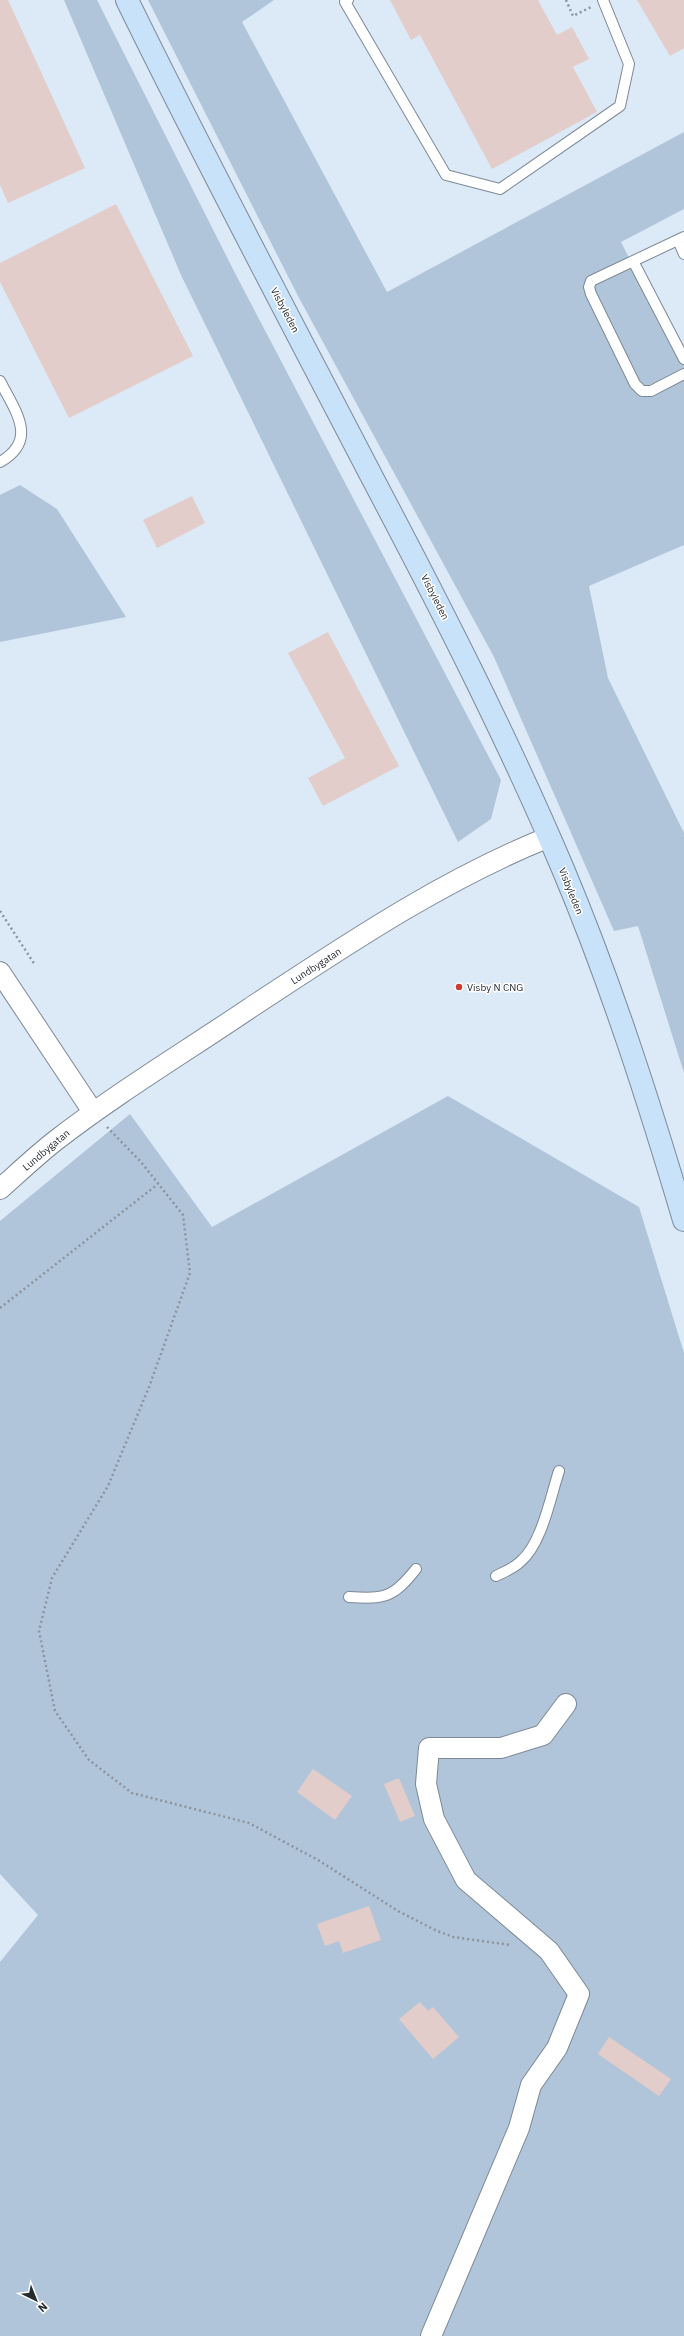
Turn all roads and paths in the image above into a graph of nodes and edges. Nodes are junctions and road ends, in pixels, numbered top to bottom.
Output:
1 (127, 0) edge
2 (348, 0) edge
3 (566, 0) edge
4 (603, 0) edge
5 (681, 239) edge
6 (684, 254) edge
7 (633, 261) junction
8 (684, 359) edge
9 (684, 374) edge
10 (0, 381) edge
11 (0, 462) edge
12 (549, 837) junction
13 (0, 911) edge
14 (36, 964) dead end
15 (0, 972) edge
16 (93, 1112) junction
17 (158, 1184) junction
18 (0, 1188) edge
19 (684, 1220) edge
20 (0, 1308) edge
21 (559, 1471) dead end
22 (416, 1569) dead end
23 (496, 1576) dead end
24 (349, 1597) dead end
25 (566, 1704) dead end
26 (512, 1946) dead end
27 (431, 2336) edge

1 - 12 main road, Visbyleden
2 - 4 lane
3 - 4 path
5 - 6 lane
5 - 7 lane
7 - 8 lane
7 - 9 lane
10 - 11 lane
12 - 16 street, Lundbygatan
12 - 19 main road, Visbyleden
13 - 14 path
15 - 16 street
16 - 17 path
16 - 18 street, Lundbygatan
17 - 20 path
17 - 26 path
21 - 23 lane
22 - 24 lane
25 - 27 street

